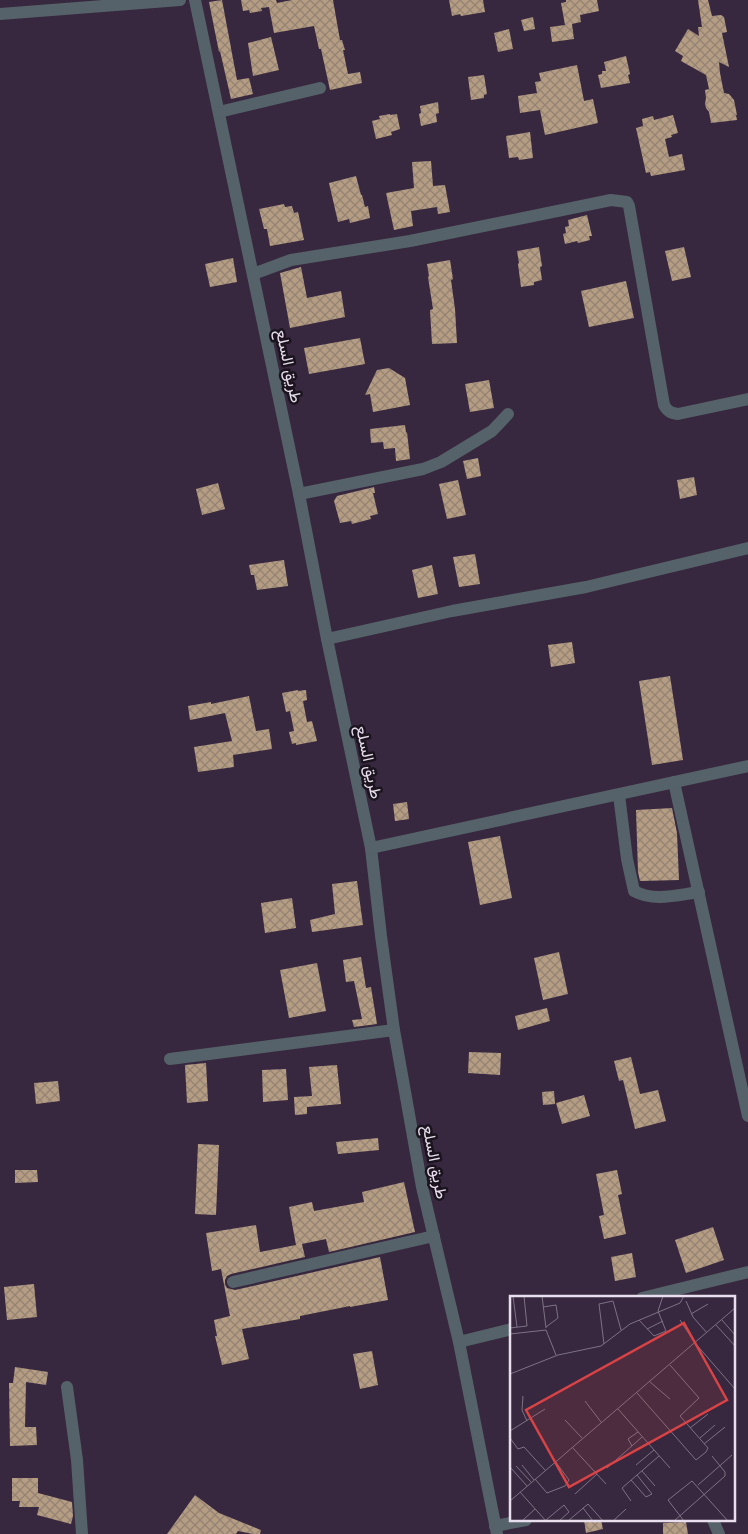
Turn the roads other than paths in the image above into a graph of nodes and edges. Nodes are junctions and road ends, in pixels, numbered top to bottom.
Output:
1 (180, 0) edge
2 (195, 0) edge
3 (95, 3) edge
4 (0, 14) edge
5 (320, 88) dead end
6 (219, 112) junction
7 (253, 274) junction
8 (748, 398) edge
9 (508, 414) dead end
10 (299, 494) junction
11 (748, 548) edge
12 (326, 639) junction
13 (748, 766) edge
14 (674, 782) junction
15 (619, 795) junction
16 (371, 848) junction
17 (699, 892) junction
18 (394, 1030) junction
19 (170, 1060) dead end
20 (748, 1116) edge
21 (434, 1236) junction
22 (748, 1272) edge
23 (233, 1282) dead end
24 (650, 1296) edge
25 (510, 1329) edge
26 (459, 1342) junction
27 (67, 1387) dead end
28 (520, 1522) edge
29 (714, 1522) edge
30 (496, 1530) edge
31 (82, 1534) edge
32 (720, 1534) edge

1 - 3 street
2 - 6 street, طريق السلع
3 - 4 street
5 - 6 street
6 - 7 street, طريق السلع
7 - 8 street
7 - 10 street, طريق السلع
9 - 10 street
10 - 12 street, طريق السلع
11 - 12 street
12 - 16 street, طريق السلع
13 - 14 street
14 - 15 street
14 - 17 street
15 - 16 street
15 - 17 street
16 - 18 street, طريق السلع
17 - 20 street
18 - 19 street
18 - 21 street, طريق السلع
21 - 23 street
21 - 26 street, طريق السلع
22 - 24 street
25 - 26 street
26 - 30 street, طريق السلع
27 - 31 street
28 - 30 street
29 - 32 street

